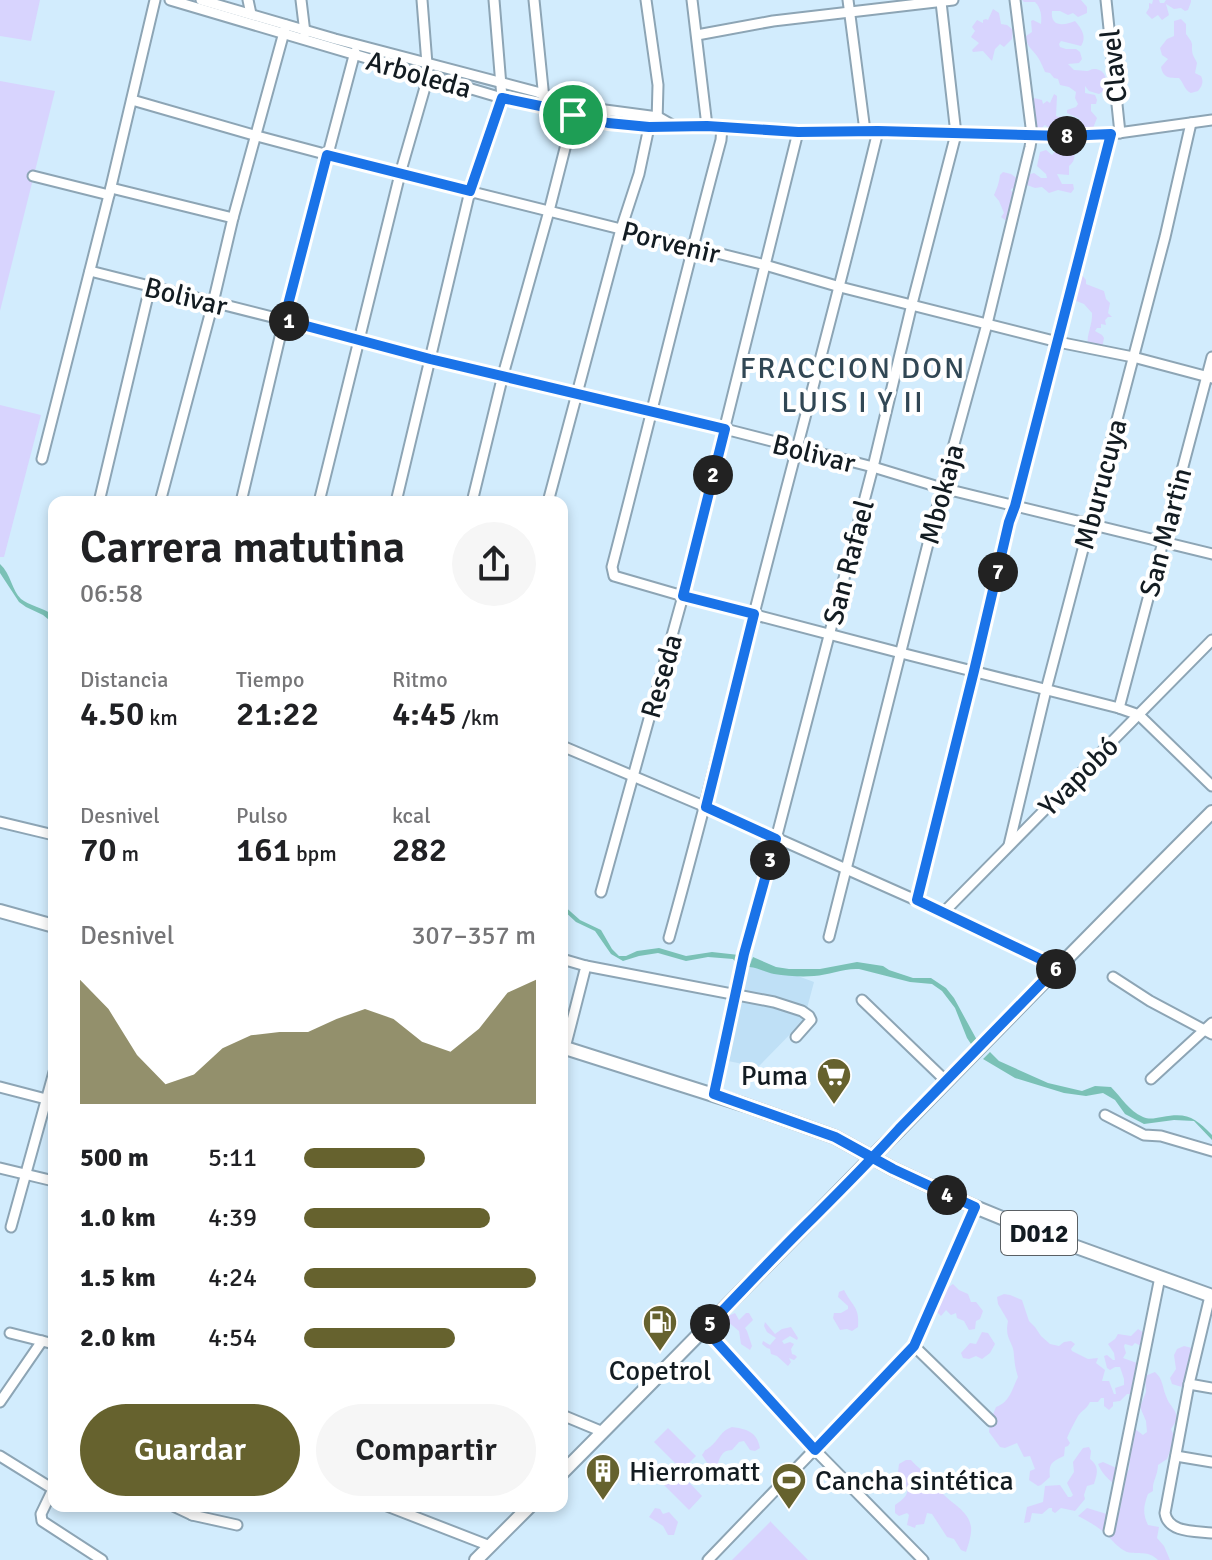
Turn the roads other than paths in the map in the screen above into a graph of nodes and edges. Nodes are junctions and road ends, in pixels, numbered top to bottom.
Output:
1 (155, 0) edge
2 (170, 0) edge
3 (201, 0) edge
4 (248, 0) edge
5 (301, 0) edge
6 (422, 0) edge
7 (494, 0) edge
8 (534, 0) edge
9 (646, 0) edge
10 (692, 0) edge
11 (848, 0) edge
12 (953, 0) edge
13 (1015, 0) edge
14 (1106, 0) edge
15 (941, 2) edge
16 (850, 12) junction
17 (251, 14) junction
18 (284, 29) junction
19 (697, 35) junction
20 (305, 36) junction
21 (356, 50) junction
22 (428, 64) junction
23 (428, 77) junction
24 (502, 84) junction
25 (544, 95) junction
26 (502, 98) junction
27 (132, 100) junction
28 (545, 107) junction
29 (574, 110) junction
30 (1212, 120) edge
31 (1191, 123) junction
32 (654, 124) junction
33 (707, 126) junction
34 (722, 127) junction
35 (865, 131) junction
36 (878, 131) junction
37 (798, 132) junction
38 (1116, 133) junction
39 (956, 134) junction
40 (1032, 135) junction
41 (257, 136) junction
42 (327, 155) junction
43 (400, 174) junction
44 (33, 176) dead end
45 (470, 191) junction
46 (110, 192) junction
47 (549, 211) junction
48 (233, 218) junction
49 (621, 229) junction
50 (692, 247) junction
51 (765, 265) junction
52 (90, 271) junction
53 (150, 287) junction
54 (840, 287) junction
55 (213, 303) junction
56 (912, 304) junction
57 (284, 320) junction
58 (987, 324) junction
59 (358, 340) junction
60 (1058, 342) junction
61 (1133, 357) junction
62 (1212, 357) edge
63 (430, 359) junction
64 (503, 375) junction
65 (1210, 377) edge
66 (576, 393) junction
67 (652, 413) junction
68 (725, 429) junction
69 (797, 449) junction
70 (42, 459) dead end
71 (873, 467) junction
72 (942, 488) junction
73 (100, 496) edge
74 (162, 496) edge
75 (242, 496) edge
76 (320, 496) edge
77 (397, 496) edge
78 (473, 496) edge
79 (550, 496) edge
80 (1015, 506) junction
81 (1089, 524) junction
82 (1163, 542) junction
83 (1212, 554) edge
84 (683, 596) junction
85 (754, 614) junction
86 (829, 633) junction
87 (1212, 640) edge
88 (901, 653) junction
89 (974, 671) junction
90 (1046, 690) junction
91 (1119, 708) junction
92 (1139, 715) junction
93 (568, 749) edge
94 (632, 777) junction
95 (1212, 786) edge
96 (706, 807) junction
97 (1212, 812) edge
98 (0, 822) edge
99 (48, 834) edge
100 (776, 839) junction
101 (1009, 845) junction
102 (846, 870) junction
103 (601, 892) dead end
104 (917, 900) junction
105 (0, 911) edge
106 (944, 912) junction
107 (48, 924) edge
108 (829, 937) dead end
109 (669, 938) dead end
110 (568, 961) edge
111 (586, 966) junction
112 (1057, 967) junction
113 (1113, 977) dead end
114 (735, 993) junction
115 (862, 1000) dead end
116 (1209, 1029) edge
117 (568, 1032) edge
118 (796, 1037) dead end
119 (568, 1048) edge
120 (1151, 1079) dead end
121 (946, 1081) junction
122 (0, 1087) edge
123 (48, 1092) edge
124 (714, 1094) junction
125 (46, 1099) junction
126 (1105, 1115) dead end
127 (1212, 1151) edge
128 (872, 1157) junction
129 (0, 1168) edge
130 (26, 1175) junction
131 (48, 1180) edge
132 (975, 1207) junction
133 (11, 1227) dead end
134 (1160, 1277) junction
135 (1211, 1296) edge
136 (705, 1329) junction
137 (10, 1333) dead end
138 (42, 1341) junction
139 (48, 1342) edge
140 (914, 1346) junction
141 (1189, 1384) junction
142 (1212, 1388) edge
143 (0, 1402) edge
144 (568, 1417) edge
145 (991, 1421) dead end
146 (603, 1432) junction
147 (815, 1450) junction
148 (0, 1456) edge
149 (1176, 1456) junction
150 (1212, 1462) edge
151 (568, 1467) edge
152 (48, 1484) edge
153 (48, 1500) edge
154 (200, 1512) edge
155 (402, 1512) edge
156 (524, 1512) edge
157 (237, 1525) dead end
158 (1109, 1531) dead end
159 (1212, 1533) edge
160 (490, 1546) junction
161 (102, 1560) edge
162 (476, 1560) edge
163 (708, 1560) edge
164 (923, 1560) edge

1 - 27 street
2 - 18 street, Arboleda
3 - 17 street, Arboleda
4 - 17 street
5 - 20 street
6 - 22 street
7 - 24 street
8 - 25 street
9 - 32 street
10 - 19 street
11 - 16 street
12 - 15 street
13 - 40 street, Mbokaja
14 - 38 street, Clavel
15 - 16 street
15 - 39 street, San Rafael
16 - 19 street
16 - 35 street
17 - 18 street, Arboleda
18 - 20 street, Arboleda
18 - 41 street
19 - 33 street
20 - 21 street, Arboleda
21 - 22 street, Arboleda
21 - 23 street, Arboleda
21 - 42 street
22 - 23 street
22 - 24 street, Arboleda
23 - 26 street, Arboleda
23 - 43 street
24 - 25 street, Arboleda
24 - 26 street
25 - 28 street
25 - 29 street, Arboleda
26 - 28 street, Arboleda
26 - 45 street
27 - 41 street, Porvenir
27 - 46 street
28 - 29 street, Arboleda
29 - 32 street, Arboleda
29 - 47 street
30 - 31 street, Arboleda
31 - 38 street, Arboleda
31 - 61 street, Mburucuya
32 - 33 street, Arboleda
32 - 49 street
33 - 34 street, Arboleda
34 - 37 street, Arboleda
34 - 50 street
35 - 36 street, Arboleda
35 - 37 street, Arboleda
36 - 39 street, Arboleda
36 - 54 street
37 - 51 street, Reseda
38 - 40 street, Arboleda
38 - 60 street, Clavel
39 - 40 street, Arboleda
39 - 56 street, San Rafael
40 - 58 street, Mbokaja
41 - 42 street, Porvenir
41 - 48 street
42 - 43 street, Porvenir
42 - 57 street
43 - 45 street, Porvenir
43 - 59 street
44 - 46 street
45 - 47 street, Porvenir
45 - 63 street
46 - 48 street
46 - 52 street
47 - 49 street, Porvenir
47 - 64 street
48 - 55 street
49 - 50 street, Porvenir
49 - 66 street
50 - 51 street, Porvenir
50 - 67 street
51 - 54 street, Porvenir
51 - 68 street, Reseda
52 - 53 street, Bolivar
52 - 70 street
53 - 55 street, Bolivar
53 - 73 street
54 - 56 street, Porvenir
54 - 69 street
55 - 57 street, Bolivar
55 - 74 street
56 - 58 street, Porvenir
56 - 71 street, San Rafael
57 - 59 street, Bolivar
57 - 75 street
58 - 60 street, Porvenir
58 - 72 street, Mbokaja
59 - 63 street, Bolivar
59 - 76 street
60 - 61 street, Porvenir
60 - 80 street, Clavel
61 - 65 street, Porvenir
61 - 81 street, Mburucuya
62 - 65 street, San Martin
63 - 64 street, Bolivar
63 - 77 street
64 - 66 street, Bolivar
64 - 78 street
65 - 82 street, San Martin
66 - 67 street, Bolivar
66 - 79 street
67 - 68 street, Bolivar
67 - 84 street
68 - 69 street, Bolivar
68 - 84 street, Reseda
69 - 71 street, Bolivar
69 - 85 street
71 - 72 street, Bolivar
71 - 86 street, San Rafael
72 - 80 street, Bolivar
72 - 88 street, Mbokaja
80 - 81 street, Bolivar
80 - 89 street, Clavel
81 - 82 street, Bolivar
81 - 90 street, Mburucuya
82 - 83 street, Bolivar
82 - 91 street, San Martin
84 - 85 street
84 - 94 street, Reseda
85 - 86 street
85 - 96 street
86 - 88 street
86 - 100 street, San Rafael
87 - 92 street, Yvapobó
88 - 89 street
88 - 102 street, Mbokaja
89 - 90 street
89 - 104 street, Clavel
90 - 91 street
90 - 101 street, Mburucuya
91 - 92 street
92 - 95 street
92 - 101 street, Yvapobó
93 - 94 street
94 - 96 street
94 - 103 street, Reseda
96 - 100 street
96 - 109 street
97 - 112 main road
98 - 99 street
100 - 102 street
100 - 114 street, San Rafael
101 - 106 street, Yvapobó
102 - 104 street
102 - 108 street, Mbokaja
104 - 106 street
105 - 107 main road
106 - 112 street
110 - 111 street
111 - 114 street
111 - 117 street
112 - 121 main road
113 - 116 street
114 - 118 street
114 - 124 street, San Rafael
115 - 121 street
116 - 120 street
119 - 124 main road, D012
121 - 128 main road
122 - 125 street
123 - 125 street
124 - 128 main road, D012
125 - 130 street
126 - 127 street
128 - 132 main road, D012
128 - 136 main road
129 - 130 street
130 - 131 street
130 - 133 street
132 - 134 main road, D012
132 - 140 street
134 - 135 main road, D012
134 - 158 street
135 - 141 street
136 - 146 main road
136 - 147 street
137 - 138 street
138 - 139 street
138 - 143 street
140 - 145 street
140 - 147 street
141 - 142 street
141 - 149 street
144 - 146 street
146 - 151 main road
147 - 163 street
147 - 164 street
148 - 152 street
149 - 150 street
149 - 159 street
153 - 161 street
154 - 157 street
155 - 160 street
156 - 160 main road
160 - 162 main road

